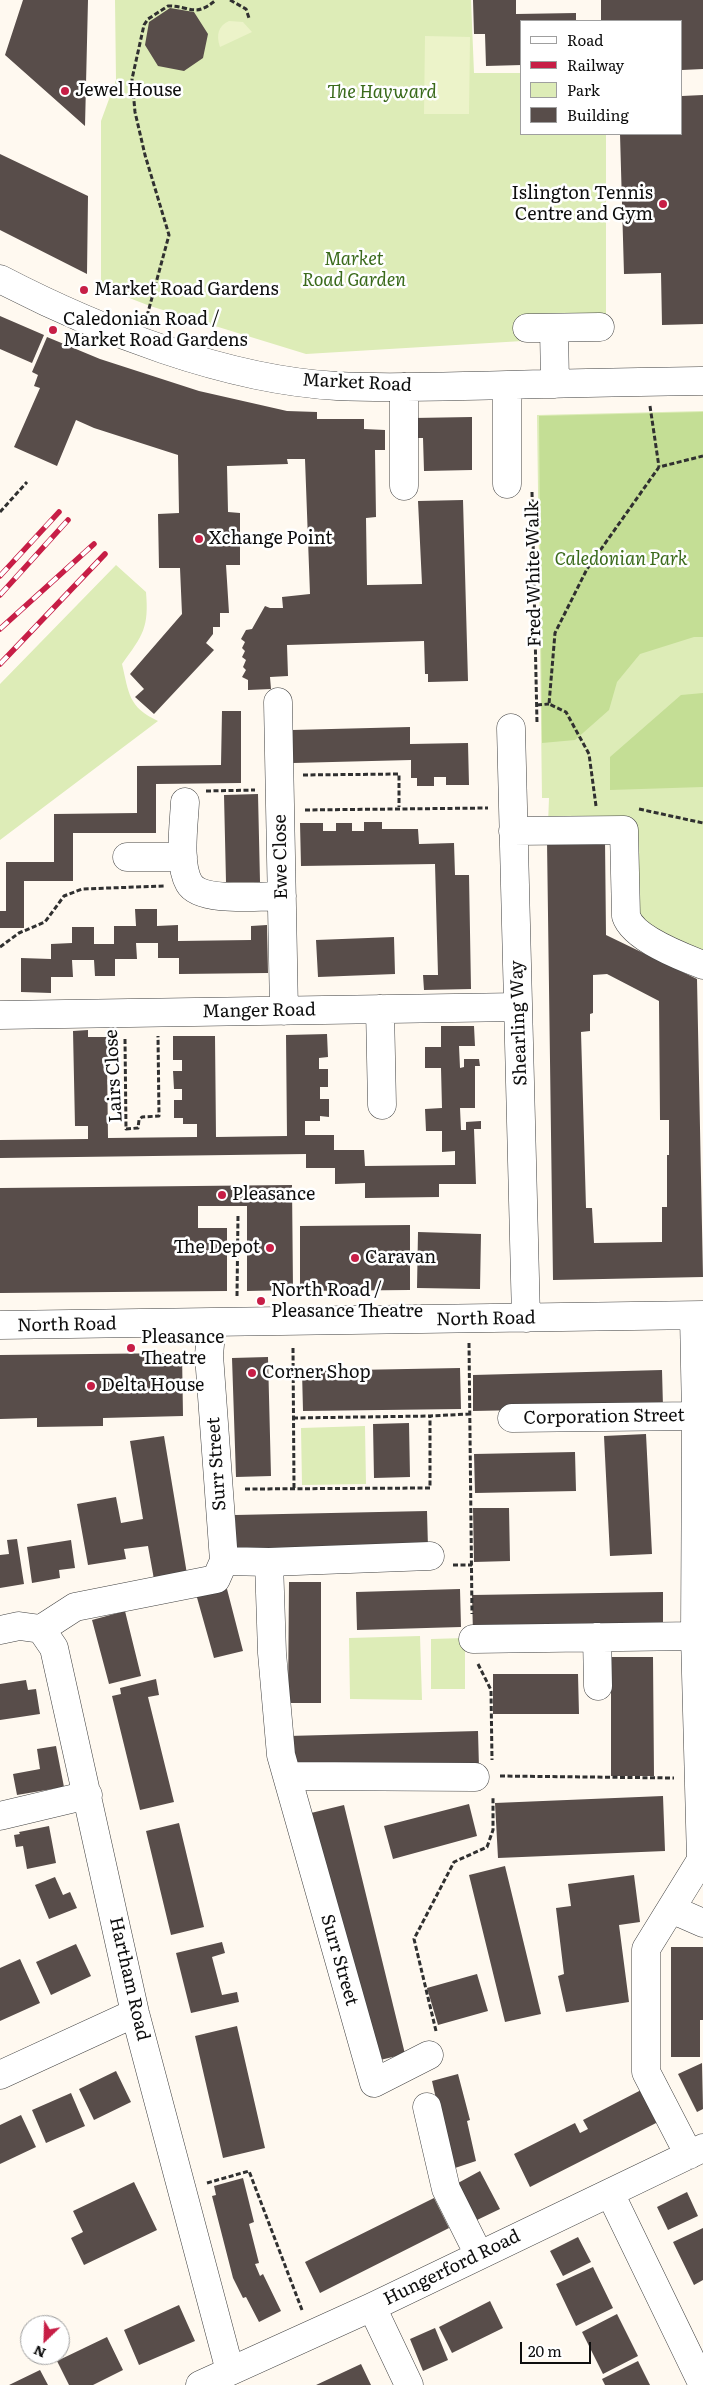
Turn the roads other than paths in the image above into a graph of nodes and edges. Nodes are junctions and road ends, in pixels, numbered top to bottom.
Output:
1 (0, 279) edge
2 (600, 327) dead end
3 (527, 328) dead end
4 (554, 328) junction
5 (703, 381) edge
6 (507, 384) junction
7 (555, 384) junction
8 (404, 386) junction
9 (507, 484) road end
10 (404, 486) dead end
11 (278, 702) dead end
12 (511, 728) road end
13 (185, 802) road end
14 (513, 819) junction
15 (183, 857) junction
16 (127, 858) dead end
17 (282, 896) junction
18 (703, 965) edge
19 (518, 1007) junction
20 (380, 1008) junction
21 (284, 1011) junction
22 (0, 1015) edge
23 (382, 1105) dead end
24 (698, 1315) edge
25 (526, 1318) junction
26 (224, 1322) junction
27 (0, 1326) edge
28 (696, 1416) junction
29 (512, 1418) dead end
30 (699, 1554) edge
31 (430, 1556) dead end
32 (224, 1561) junction
33 (269, 1562) junction
34 (41, 1629) junction
35 (0, 1630) edge
36 (695, 1636) junction
37 (597, 1637) junction
38 (473, 1639) road end
39 (598, 1686) dead end
40 (287, 1776) junction
41 (484, 1776) road end
42 (700, 1776) edge
43 (88, 1795) junction
44 (0, 1816) edge
45 (671, 1909) junction
46 (703, 1922) edge
47 (135, 2013) junction
48 (429, 2055) road end
49 (0, 2075) edge
50 (427, 2106) dead end
51 (696, 2152) edge
52 (610, 2193) junction
53 (479, 2255) junction
54 (372, 2307) junction
55 (230, 2371) junction
56 (200, 2385) edge
57 (409, 2385) edge
58 (703, 2385) edge

1 - 8 street, Market Road
2 - 4 street
3 - 4 street
4 - 7 street
5 - 7 street, Market Road
6 - 7 street, Market Road
6 - 8 street, Market Road
6 - 9 street, Fred White Walk
8 - 10 street
11 - 17 street, Ewe Close
12 - 14 street, Shearling Way
13 - 15 street
14 - 18 street
14 - 19 street, Shearling Way
15 - 16 street
15 - 17 street
17 - 21 street, Ewe Close
19 - 20 street, Manger Road
19 - 25 street, Shearling Way
20 - 21 street, Manger Road
20 - 23 street
21 - 22 street, Manger Road
24 - 25 street, North Road
24 - 28 street, Corporation Street
25 - 26 street, North Road
26 - 27 street, North Road
26 - 32 street, Surr Street
28 - 29 street, Corporation Street
28 - 30 street, Corporation Street
30 - 36 street, Corporation Street
31 - 33 street
32 - 33 street
32 - 34 street
33 - 40 street, Surr Street
34 - 35 street
34 - 43 street, Hartham Road
36 - 37 street
36 - 42 street, Corporation Street
37 - 38 street
37 - 39 street
40 - 41 street
40 - 48 street, Surr Street
42 - 45 street, Corporation Street
43 - 44 street
43 - 47 street, Hartham Road
45 - 46 street
45 - 51 street, Corporation Street
47 - 49 street
47 - 55 street, Hartham Road
50 - 53 street
51 - 52 street, Hungerford Road
52 - 53 street, Hungerford Road
52 - 58 street
53 - 54 street, Hungerford Road
54 - 55 street, Hungerford Road
54 - 57 street
55 - 56 street, Hungerford Road

